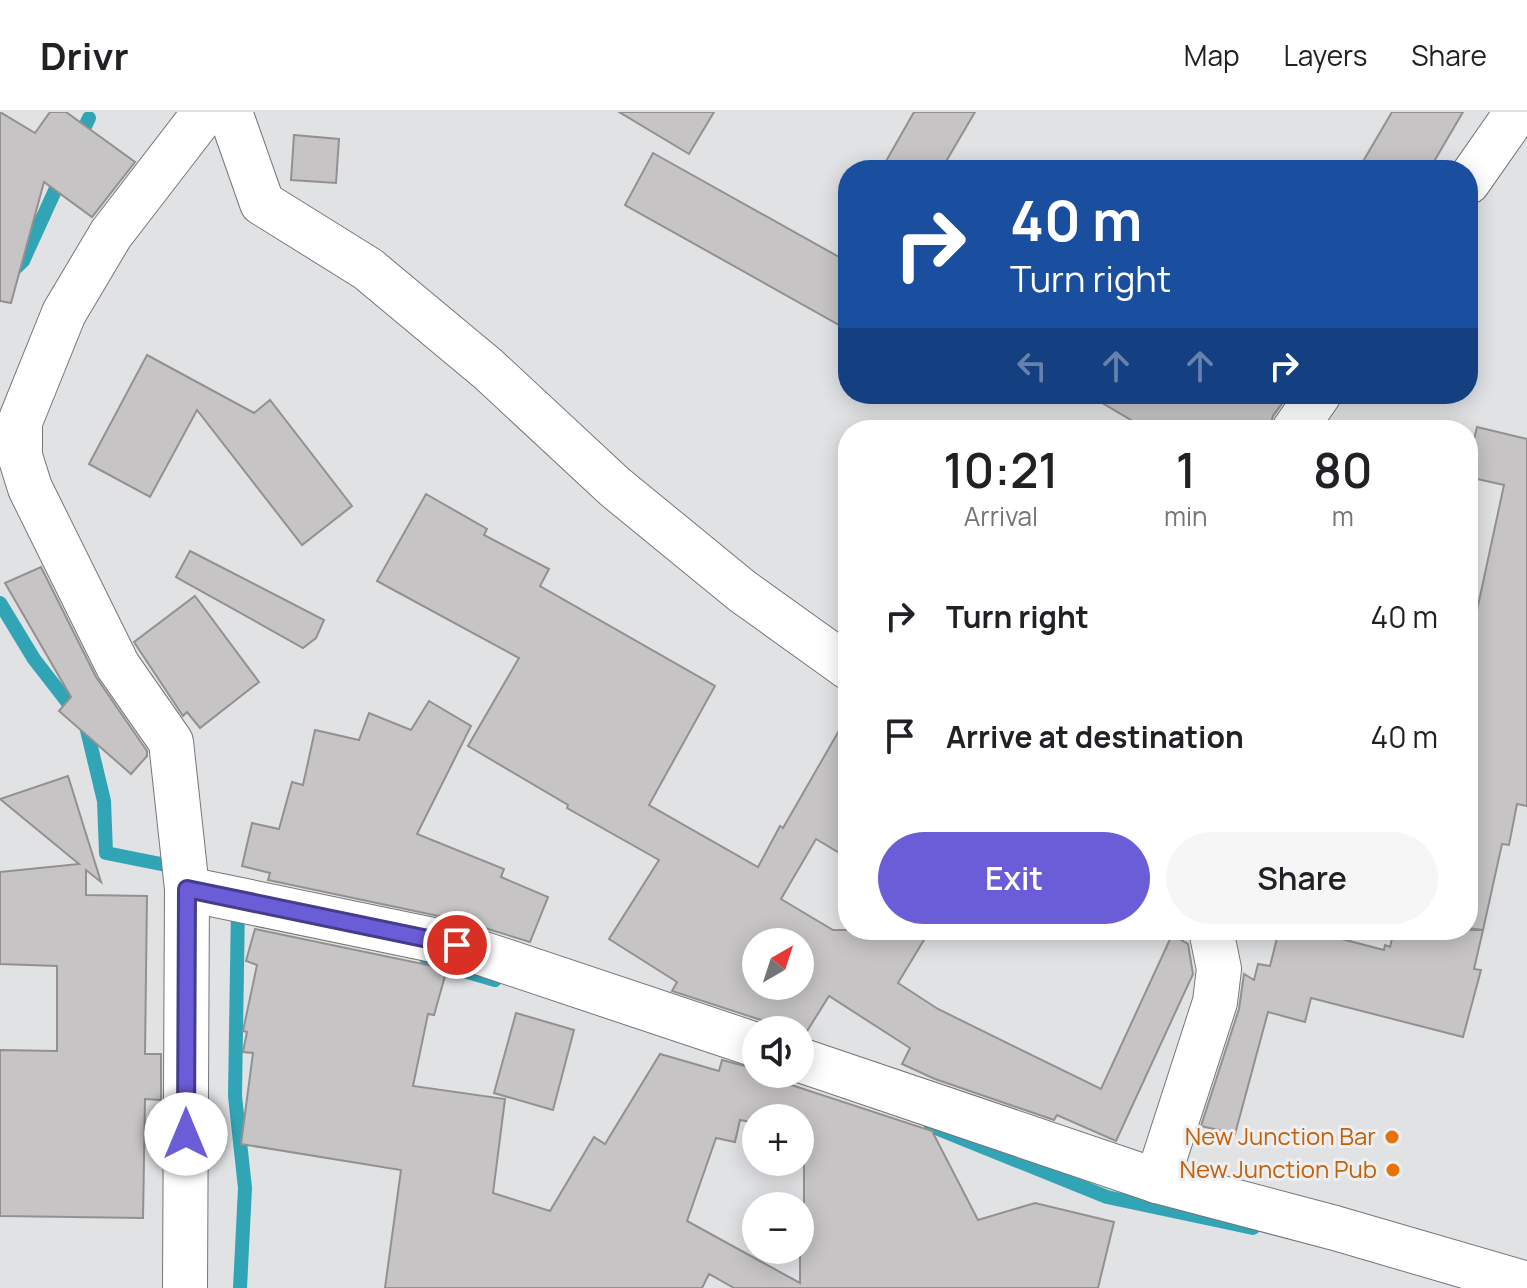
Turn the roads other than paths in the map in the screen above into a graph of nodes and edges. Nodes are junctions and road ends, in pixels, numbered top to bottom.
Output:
1 (205, 112) edge
2 (230, 112) edge
3 (1517, 112) edge
4 (1478, 168) edge
5 (838, 660) edge
6 (187, 889) junction
7 (1213, 940) edge
8 (742, 1040) edge
9 (814, 1065) edge
10 (1157, 1181) junction
11 (1527, 1284) edge
12 (185, 1288) edge

1 - 6 street
2 - 5 street
3 - 4 street
6 - 8 street
6 - 12 street
7 - 10 street
9 - 10 street
10 - 11 street

